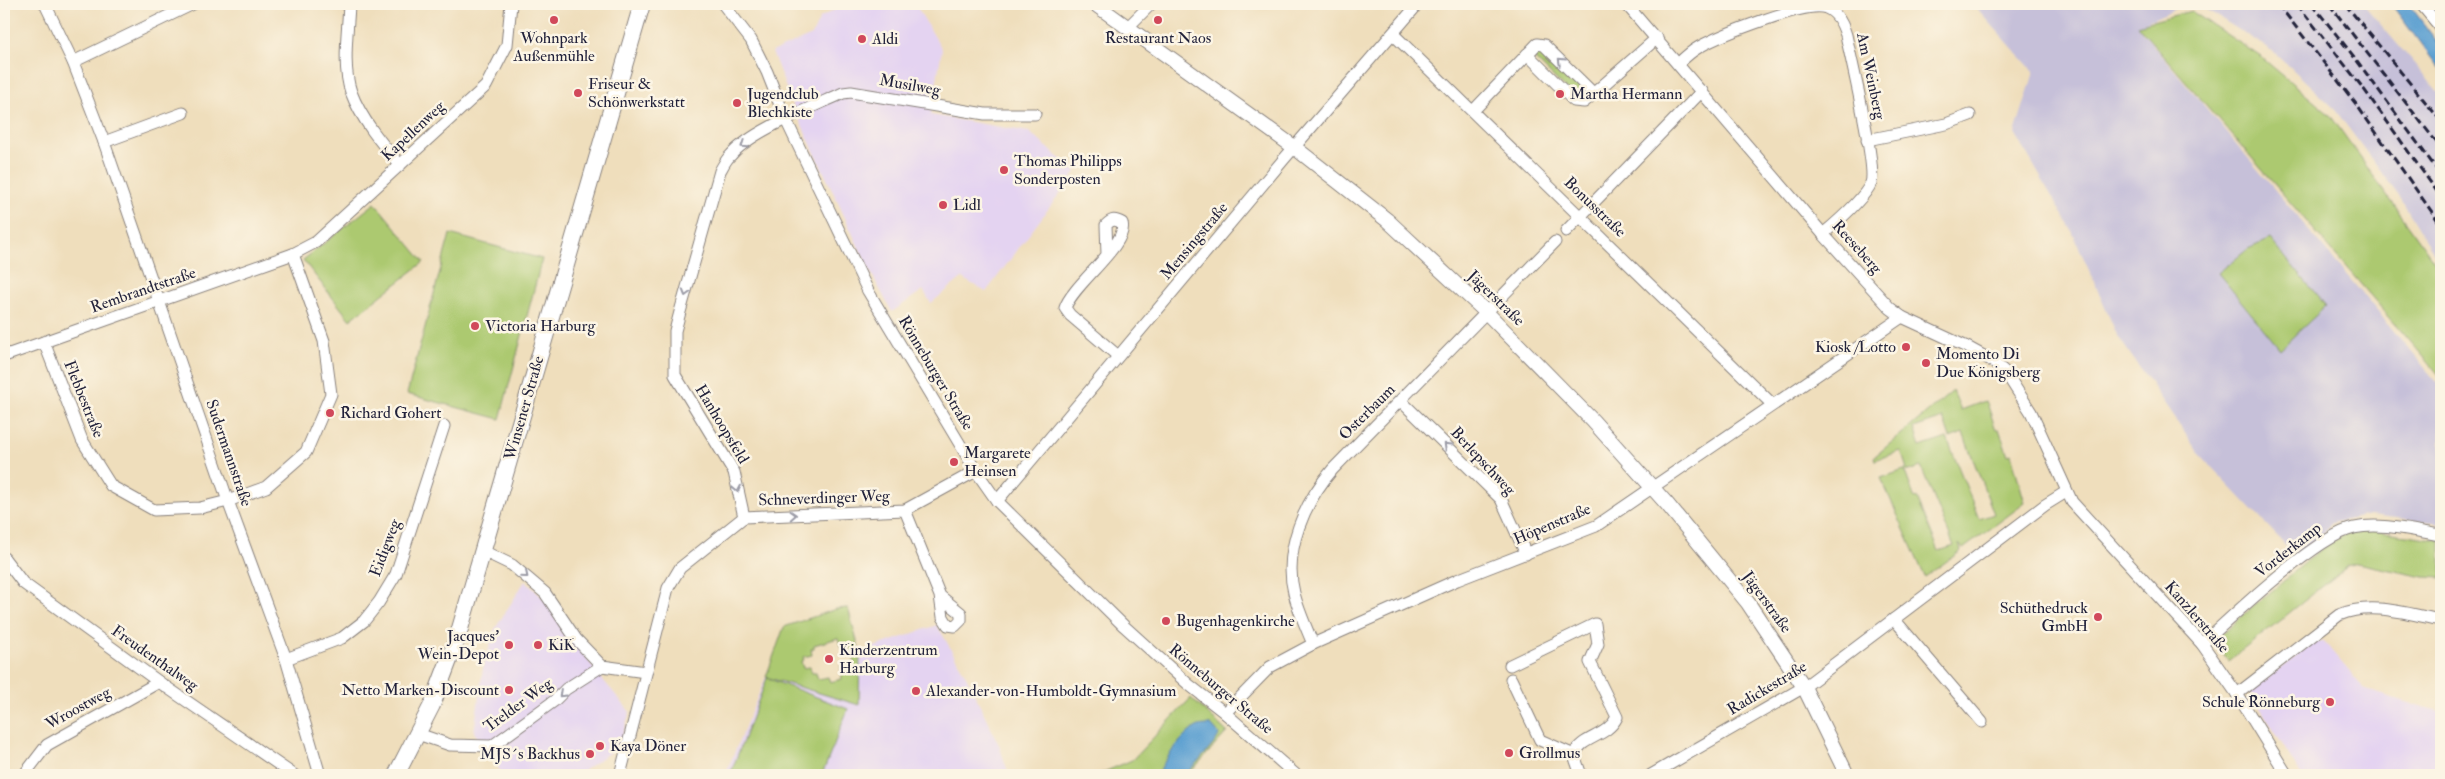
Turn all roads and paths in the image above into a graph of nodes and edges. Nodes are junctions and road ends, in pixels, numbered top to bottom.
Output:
1 (45, 4) edge
2 (193, 4) edge
3 (349, 4) edge
4 (511, 4) edge
5 (642, 4) edge
6 (724, 4) edge
7 (1095, 4) edge
8 (1151, 4) edge
9 (1418, 4) edge
10 (1626, 4) edge
11 (2421, 4) edge
12 (1128, 27) junction
13 (2441, 28) edge
14 (1393, 34) junction
15 (1656, 38) junction
16 (1527, 54) junction
17 (73, 62) junction
18 (1678, 64) junction
19 (1702, 91) junction
20 (1593, 93) junction
21 (1473, 111) junction
22 (183, 113) dead end
23 (1035, 114) dead end
24 (1970, 115) dead end
25 (786, 120) junction
26 (1867, 140) junction
27 (104, 142) junction
28 (1294, 148) junction
29 (400, 165) junction
30 (1581, 215) junction
31 (1566, 230) dead end
32 (1823, 234) junction
33 (1555, 242) dead end
34 (293, 254) junction
35 (1107, 254) dead end
36 (159, 301) junction
37 (1486, 312) junction
38 (1902, 317) junction
39 (44, 342) junction
40 (4, 356) edge
41 (1118, 356) junction
42 (1401, 401) junction
43 (1772, 404) junction
44 (444, 426) dead end
45 (976, 472) junction
46 (1653, 488) junction
47 (2066, 492) junction
48 (228, 501) junction
49 (997, 502) junction
50 (905, 510) junction
51 (744, 517) junction
52 (2441, 535) edge
53 (483, 551) junction
54 (1526, 554) junction
55 (4, 558) edge
56 (940, 596) dead end
57 (1894, 619) junction
58 (2441, 620) edge
59 (1313, 644) junction
60 (2202, 644) junction
61 (286, 659) junction
62 (1510, 665) dead end
63 (602, 666) junction
64 (646, 672) junction
65 (1511, 679) dead end
66 (159, 682) junction
67 (1804, 687) junction
68 (2237, 694) junction
69 (1225, 713) junction
70 (1982, 722) dead end
71 (418, 734) junction
72 (1574, 755) junction
73 (24, 775) edge
74 (294, 775) edge
75 (320, 775) edge
76 (396, 775) edge
77 (620, 775) edge
78 (1296, 775) edge
79 (1581, 775) edge
80 (1652, 775) edge
81 (1847, 775) edge
82 (2287, 775) edge

1 - 17 street, Sudermannstraße
2 - 17 street
3 - 29 street
4 - 29 street, Kapellenweg
5 - 53 main road, Winsener Straße
6 - 25 street, Rönneburger Straße
7 - 12 street, Jägerstraße
8 - 12 street
9 - 14 street, Mensingstraße
10 - 15 street, Reeseberg
11 - 13 street
12 - 28 street, Jägerstraße
14 - 21 street, Bonusstraße
14 - 28 street, Mensingstraße
15 - 18 street, Reeseberg
15 - 20 street
16 - 20 street
20 -> 16 street
16 - 21 street
17 - 27 street, Sudermannstraße
18 - 19 street, Reeseberg
18 - 26 street, Am Weinberg
19 - 30 street
19 - 32 street, Reeseberg
21 - 30 street, Bonusstraße
22 - 27 street
23 - 25 street, Musilweg
24 - 26 street, Am Weinberg
25 - 45 street, Rönneburger Straße
25 -> 51 street, Hanhoopsfeld
26 - 32 street, Am Weinberg
27 - 36 street, Sudermannstraße
28 - 37 street, Jägerstraße
28 - 41 street, Mensingstraße
29 - 34 street, Kapellenweg
30 - 31 street
30 - 43 street, Bonusstraße
32 - 38 street, Reeseberg
33 - 37 street, Osterbaum
34 - 36 street, Rembrandtstraße
34 - 48 street, Flebbestraße
35 - 41 street
36 - 39 street, Rembrandtstraße
36 - 48 street, Sudermannstraße
37 - 42 street, Osterbaum
37 - 46 street, Jägerstraße
38 - 43 street, Höpenstraße
38 - 47 street, Reeseberg
39 - 40 street, Rembrandtstraße
39 - 48 street, Flebbestraße
41 - 49 street, Mensingstraße
54 -> 42 street, Berlepschweg
42 - 59 street, Osterbaum
43 - 46 street, Höpenstraße
44 - 61 street, Eidigweg
45 - 49 street, Rönneburger Straße
45 - 50 street, Schneverdinger Weg
46 - 54 street, Höpenstraße
46 - 67 street, Jägerstraße
47 - 57 street, Radickestraße
47 - 60 street, Kanzlerstraße
48 - 61 street, Sudermannstraße
49 - 69 street, Rönneburger Straße
51 -> 50 street, Schneverdinger Weg
50 - 56 street, Schneverdinger Weg
51 - 64 street
52 - 60 street, Vorderkamp
53 -> 63 street
53 - 71 main road, Winsener Straße
54 - 59 street, Höpenstraße
55 - 66 street, Freudenthalweg
57 - 67 street, Radickestraße
57 - 70 street
58 - 68 street
59 - 69 street, Höpenstraße
60 - 68 street, Kanzlerstraße
61 - 75 street, Sudermannstraße
62 - 72 street
63 - 64 street
63 -> 71 street, Trelder Weg
64 - 77 street
65 - 72 street
66 - 73 street, Wroostweg
66 - 74 street, Freudenthalweg
67 - 80 street, Radickestraße
67 - 81 street, Jägerstraße
68 - 82 street, Kanzlerstraße
69 - 78 street, Rönneburger Straße
71 - 76 main road, Winsener Straße
72 - 79 street

